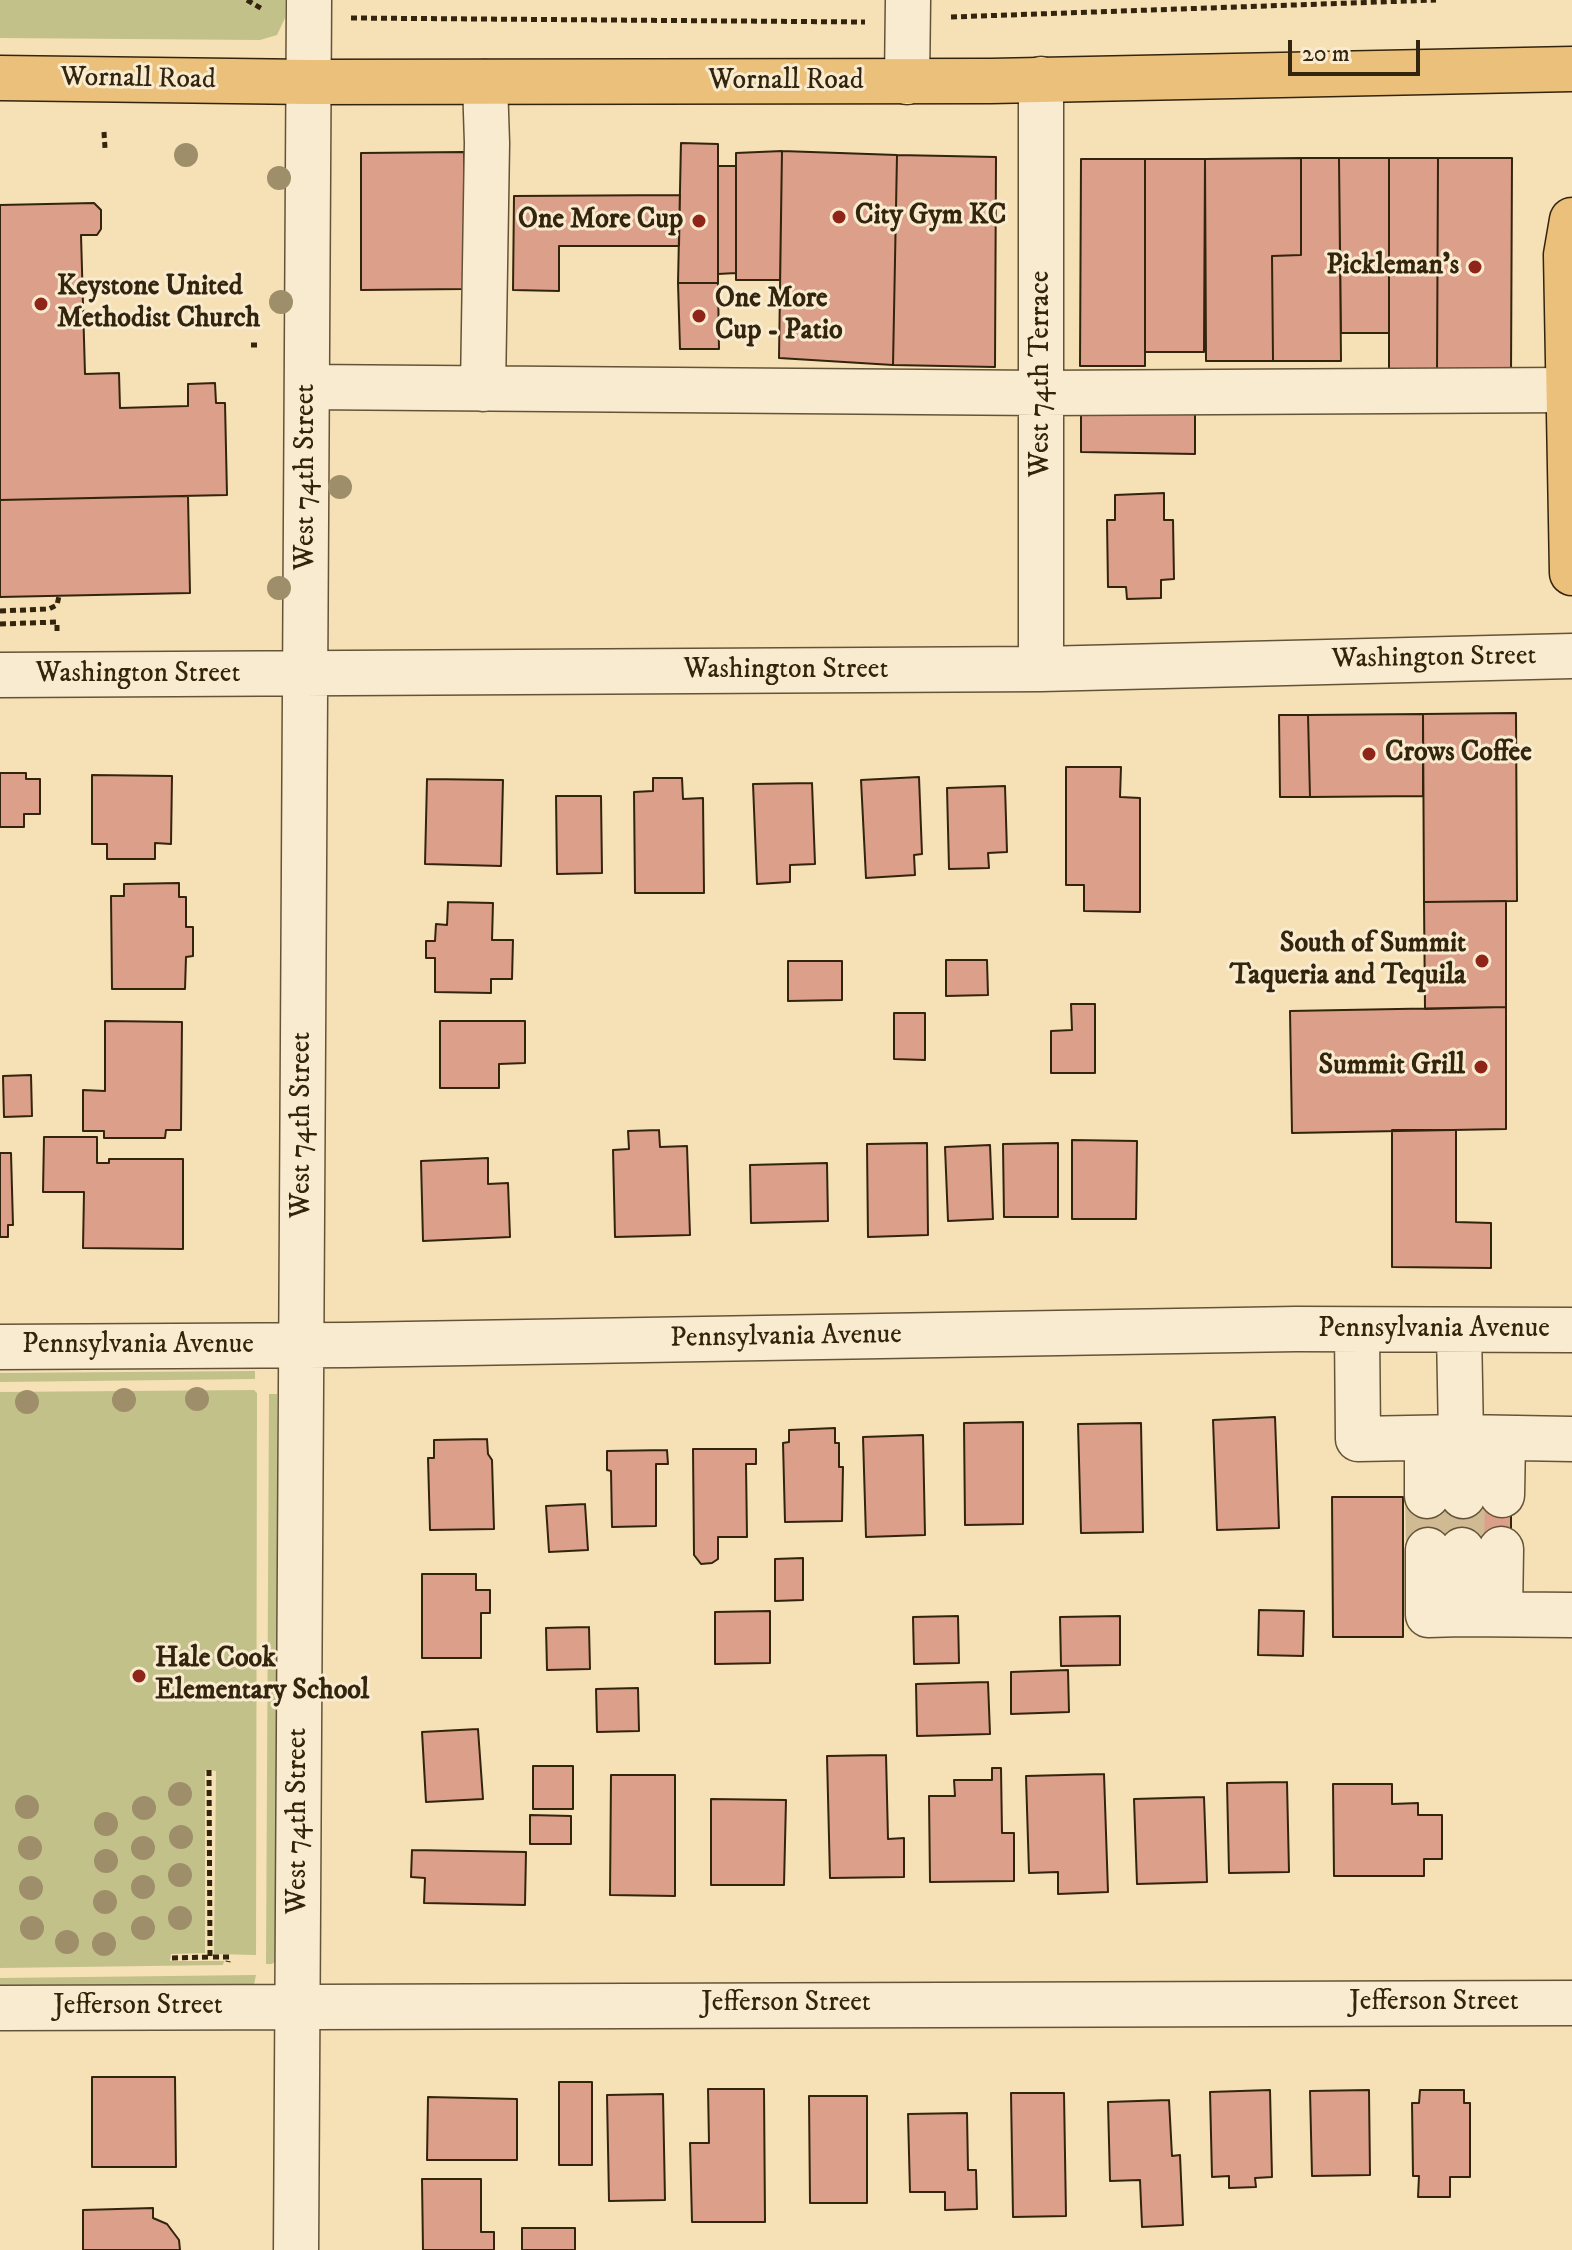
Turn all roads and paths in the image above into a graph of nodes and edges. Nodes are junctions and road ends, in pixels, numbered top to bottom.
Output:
1 (247, 0) edge
2 (1436, 0) edge
3 (309, 9) edge
4 (908, 10) edge
5 (1572, 69) edge
6 (0, 78) edge
7 (1041, 79) junction
8 (309, 82) junction
9 (485, 82) junction
10 (907, 82) junction
11 (104, 132) dead end
12 (105, 148) dead end
13 (1572, 220) edge
14 (251, 345) dead end
15 (261, 345) dead end
16 (307, 387) junction
17 (483, 389) junction
18 (1568, 390) junction
19 (1042, 393) junction
20 (1572, 573) edge
21 (59, 596) dead end
22 (0, 611) edge
23 (0, 624) edge
24 (57, 636) dead end
25 (1572, 656) edge
26 (1041, 669) junction
27 (0, 675) edge
28 (305, 675) junction
29 (1357, 1330) junction
30 (1572, 1330) edge
31 (1459, 1331) junction
32 (302, 1345) junction
33 (0, 1347) edge
34 (1464, 1438) junction
35 (1572, 1439) edge
36 (1464, 1496) tunnel mouth
37 (1481, 1614) junction
38 (1572, 1615) edge
39 (209, 1770) dead end
40 (210, 1957) junction
41 (172, 1958) dead end
42 (228, 1971) dead end
43 (1572, 2003) edge
44 (298, 2006) junction
45 (0, 2008) edge
46 (296, 2250) edge

1 - 3 path
2 - 4 path
3 - 4 path
3 - 8 street, West 74th Street
4 - 10 street
5 - 7 main road, Wornall Road
6 - 8 main road, Wornall Road
7 - 10 main road, Wornall Road
7 - 19 street, West 74th Terrace
8 - 9 main road, Wornall Road
8 - 16 street, West 74th Street
9 - 10 main road, Wornall Road
9 - 17 street
11 - 12 path
13 - 18 main road
14 - 15 path
16 - 17 street
16 - 28 street, West 74th Street
17 - 19 street
18 - 19 street
18 - 20 main road
19 - 26 street, West 74th Terrace
21 - 22 path
23 - 24 path
25 - 26 street, Washington Street
26 - 28 street, Washington Street
27 - 28 street, Washington Street
28 - 32 street, West 74th Street
29 - 31 street, Pennsylvania Avenue
29 - 32 street, Pennsylvania Avenue
29 - 34 street
30 - 31 street, Pennsylvania Avenue
31 - 34 street
32 - 33 street, Pennsylvania Avenue
32 - 44 street, West 74th Street
34 - 35 street
34 - 36 street
37 - 37 street
37 - 38 street
39 - 40 path
40 - 41 path
40 - 42 path
43 - 44 street, Jefferson Street
44 - 45 street, Jefferson Street
44 - 46 street, West 74th Street

